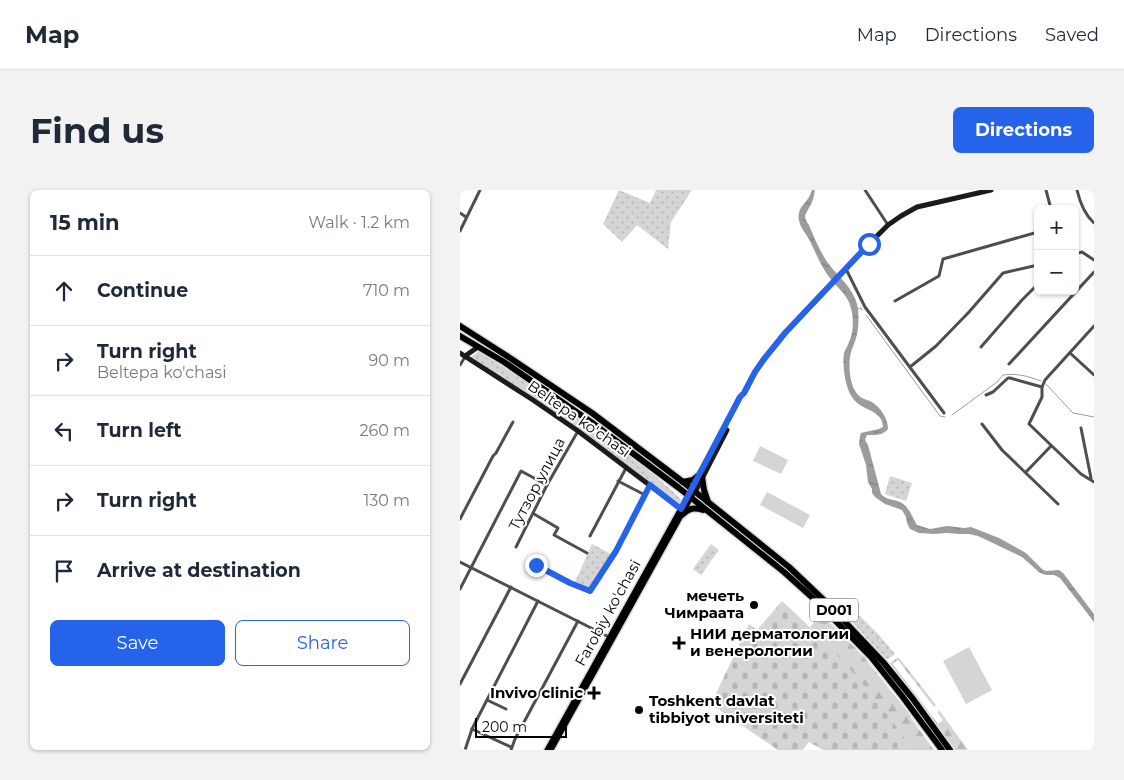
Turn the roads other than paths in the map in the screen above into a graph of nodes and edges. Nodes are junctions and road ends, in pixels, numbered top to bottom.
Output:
1 (480, 190) edge
2 (991, 190) edge
3 (1046, 190) edge
4 (1077, 190) edge
5 (867, 191) edge
6 (1050, 205) edge
7 (460, 213) edge
8 (466, 217) junction
9 (1094, 223) edge
10 (888, 225) junction
11 (460, 231) edge
12 (1034, 233) edge
13 (1079, 253) edge
14 (1094, 260) edge
15 (1034, 266) edge
16 (844, 271) junction
17 (1094, 272) edge
18 (1034, 288) edge
19 (895, 301) dead end
20 (460, 326) edge
21 (1094, 327) edge
22 (460, 336) edge
23 (478, 347) junction
24 (981, 347) dead end
25 (1070, 353) junction
26 (463, 355) edge
27 (1010, 364) dead end
28 (460, 365) edge
29 (910, 366) junction
30 (518, 367) junction
31 (1094, 375) edge
32 (1042, 387) junction
33 (986, 395) dead end
34 (944, 413) dead end
35 (513, 422) dead end
36 (982, 424) dead end
37 (1081, 428) dead end
38 (578, 431) junction
39 (1051, 446) junction
40 (626, 467) junction
41 (1026, 472) junction
42 (701, 476) junction
43 (1092, 480) edge
44 (618, 481) junction
45 (683, 482) junction
46 (547, 485) junction
47 (650, 485) junction
48 (692, 494) junction
49 (645, 495) junction
50 (709, 503) junction
51 (1058, 504) dead end
52 (682, 512) junction
53 (709, 512) junction
54 (534, 514) junction
55 (460, 519) edge
56 (590, 536) dead end
57 (516, 547) dead end
58 (587, 553) dead end
59 (460, 562) edge
60 (536, 565) dead end
61 (471, 568) junction
62 (511, 587) junction
63 (460, 588) edge
64 (538, 601) junction
65 (578, 621) junction
66 (611, 638) junction
67 (888, 673) junction
68 (460, 684) edge
69 (487, 700) junction
70 (506, 709) dead end
71 (472, 729) junction
72 (511, 748) edge
73 (465, 750) edge
74 (546, 750) edge
75 (551, 750) edge
76 (942, 750) edge
77 (950, 750) edge

1 - 8 street
2 - 10 main road
3 - 6 street
4 - 9 street
5 - 10 street
7 - 8 street
8 - 11 street
10 - 16 main road
12 - 19 street
13 - 14 street
15 - 29 street
16 - 29 street
16 - 42 main road
17 - 27 street
18 - 24 street
20 - 30 highway, D001
21 - 25 street
22 - 23 highway, D001
23 - 26 main road
23 - 30 highway, D001
25 - 31 street
25 - 32 street
26 - 28 street
26 - 38 main road, Beltepa ko'chasi
29 - 34 street
30 - 45 highway, D001
30 - 48 highway, D001
32 - 33 street
32 - 39 street
35 - 55 street
36 - 41 street
37 - 43 street
38 - 40 main road, Beltepa ko'chasi
38 - 46 street, Тутзор улица
39 - 41 street
39 - 43 street
40 - 44 street
40 - 47 main road, Beltepa ko'chasi
41 - 51 street
42 - 45 highway
42 - 48 main road
42 - 50 highway
44 - 49 street
44 - 56 street
45 - 48 highway, D001
46 - 54 street, Тутзор улица
46 - 61 street
47 - 49 street
47 - 52 main road, Beltepa ko'chasi
48 - 50 highway, D001
48 - 52 main road, Farobiy ko'chasi
48 - 53 highway, D001
49 - 60 street
50 - 67 highway, D001
52 - 53 highway
52 - 66 main road, Farobiy ko'chasi
53 - 67 highway, D001
54 - 57 street, Тутзор улица
54 - 58 street
59 - 61 street
61 - 62 street
61 - 63 street
62 - 64 street
62 - 68 street
64 - 65 street
64 - 69 street
65 - 66 street
65 - 72 street
66 - 74 main road, Farobiy ko'chasi
66 - 75 main road, Farobiy ko'chasi
67 - 76 highway, D001
67 - 77 highway, D001
69 - 70 street
69 - 71 street
71 - 72 street
71 - 73 street

